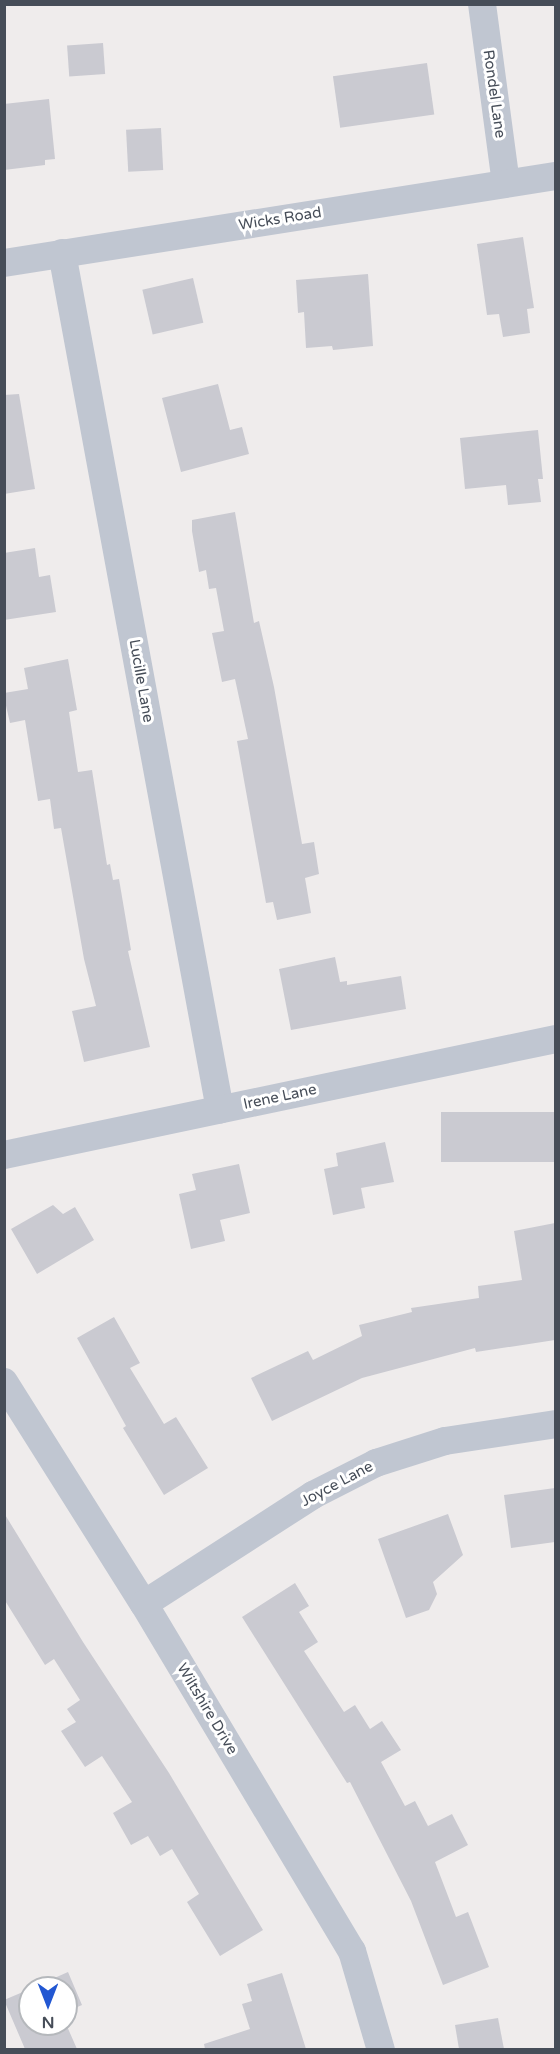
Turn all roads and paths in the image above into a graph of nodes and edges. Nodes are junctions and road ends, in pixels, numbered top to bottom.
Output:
1 (482, 4) edge
2 (555, 176) edge
3 (506, 183) junction
4 (62, 253) junction
5 (4, 263) edge
6 (555, 1039) edge
7 (220, 1110) junction
8 (4, 1155) edge
9 (4, 1382) edge
10 (555, 1424) edge
11 (144, 1604) junction
12 (381, 2049) edge

1 - 3 street, Rondel Lane
2 - 3 street, Wicks Road
3 - 4 street, Wicks Road
4 - 5 street, Wicks Road
4 - 7 street, Lucille Lane
6 - 7 street, Irene Lane
7 - 8 street, Irene Lane
9 - 11 street, Wiltshire Drive
10 - 11 street, Joyce Lane
11 - 12 street, Wiltshire Drive

